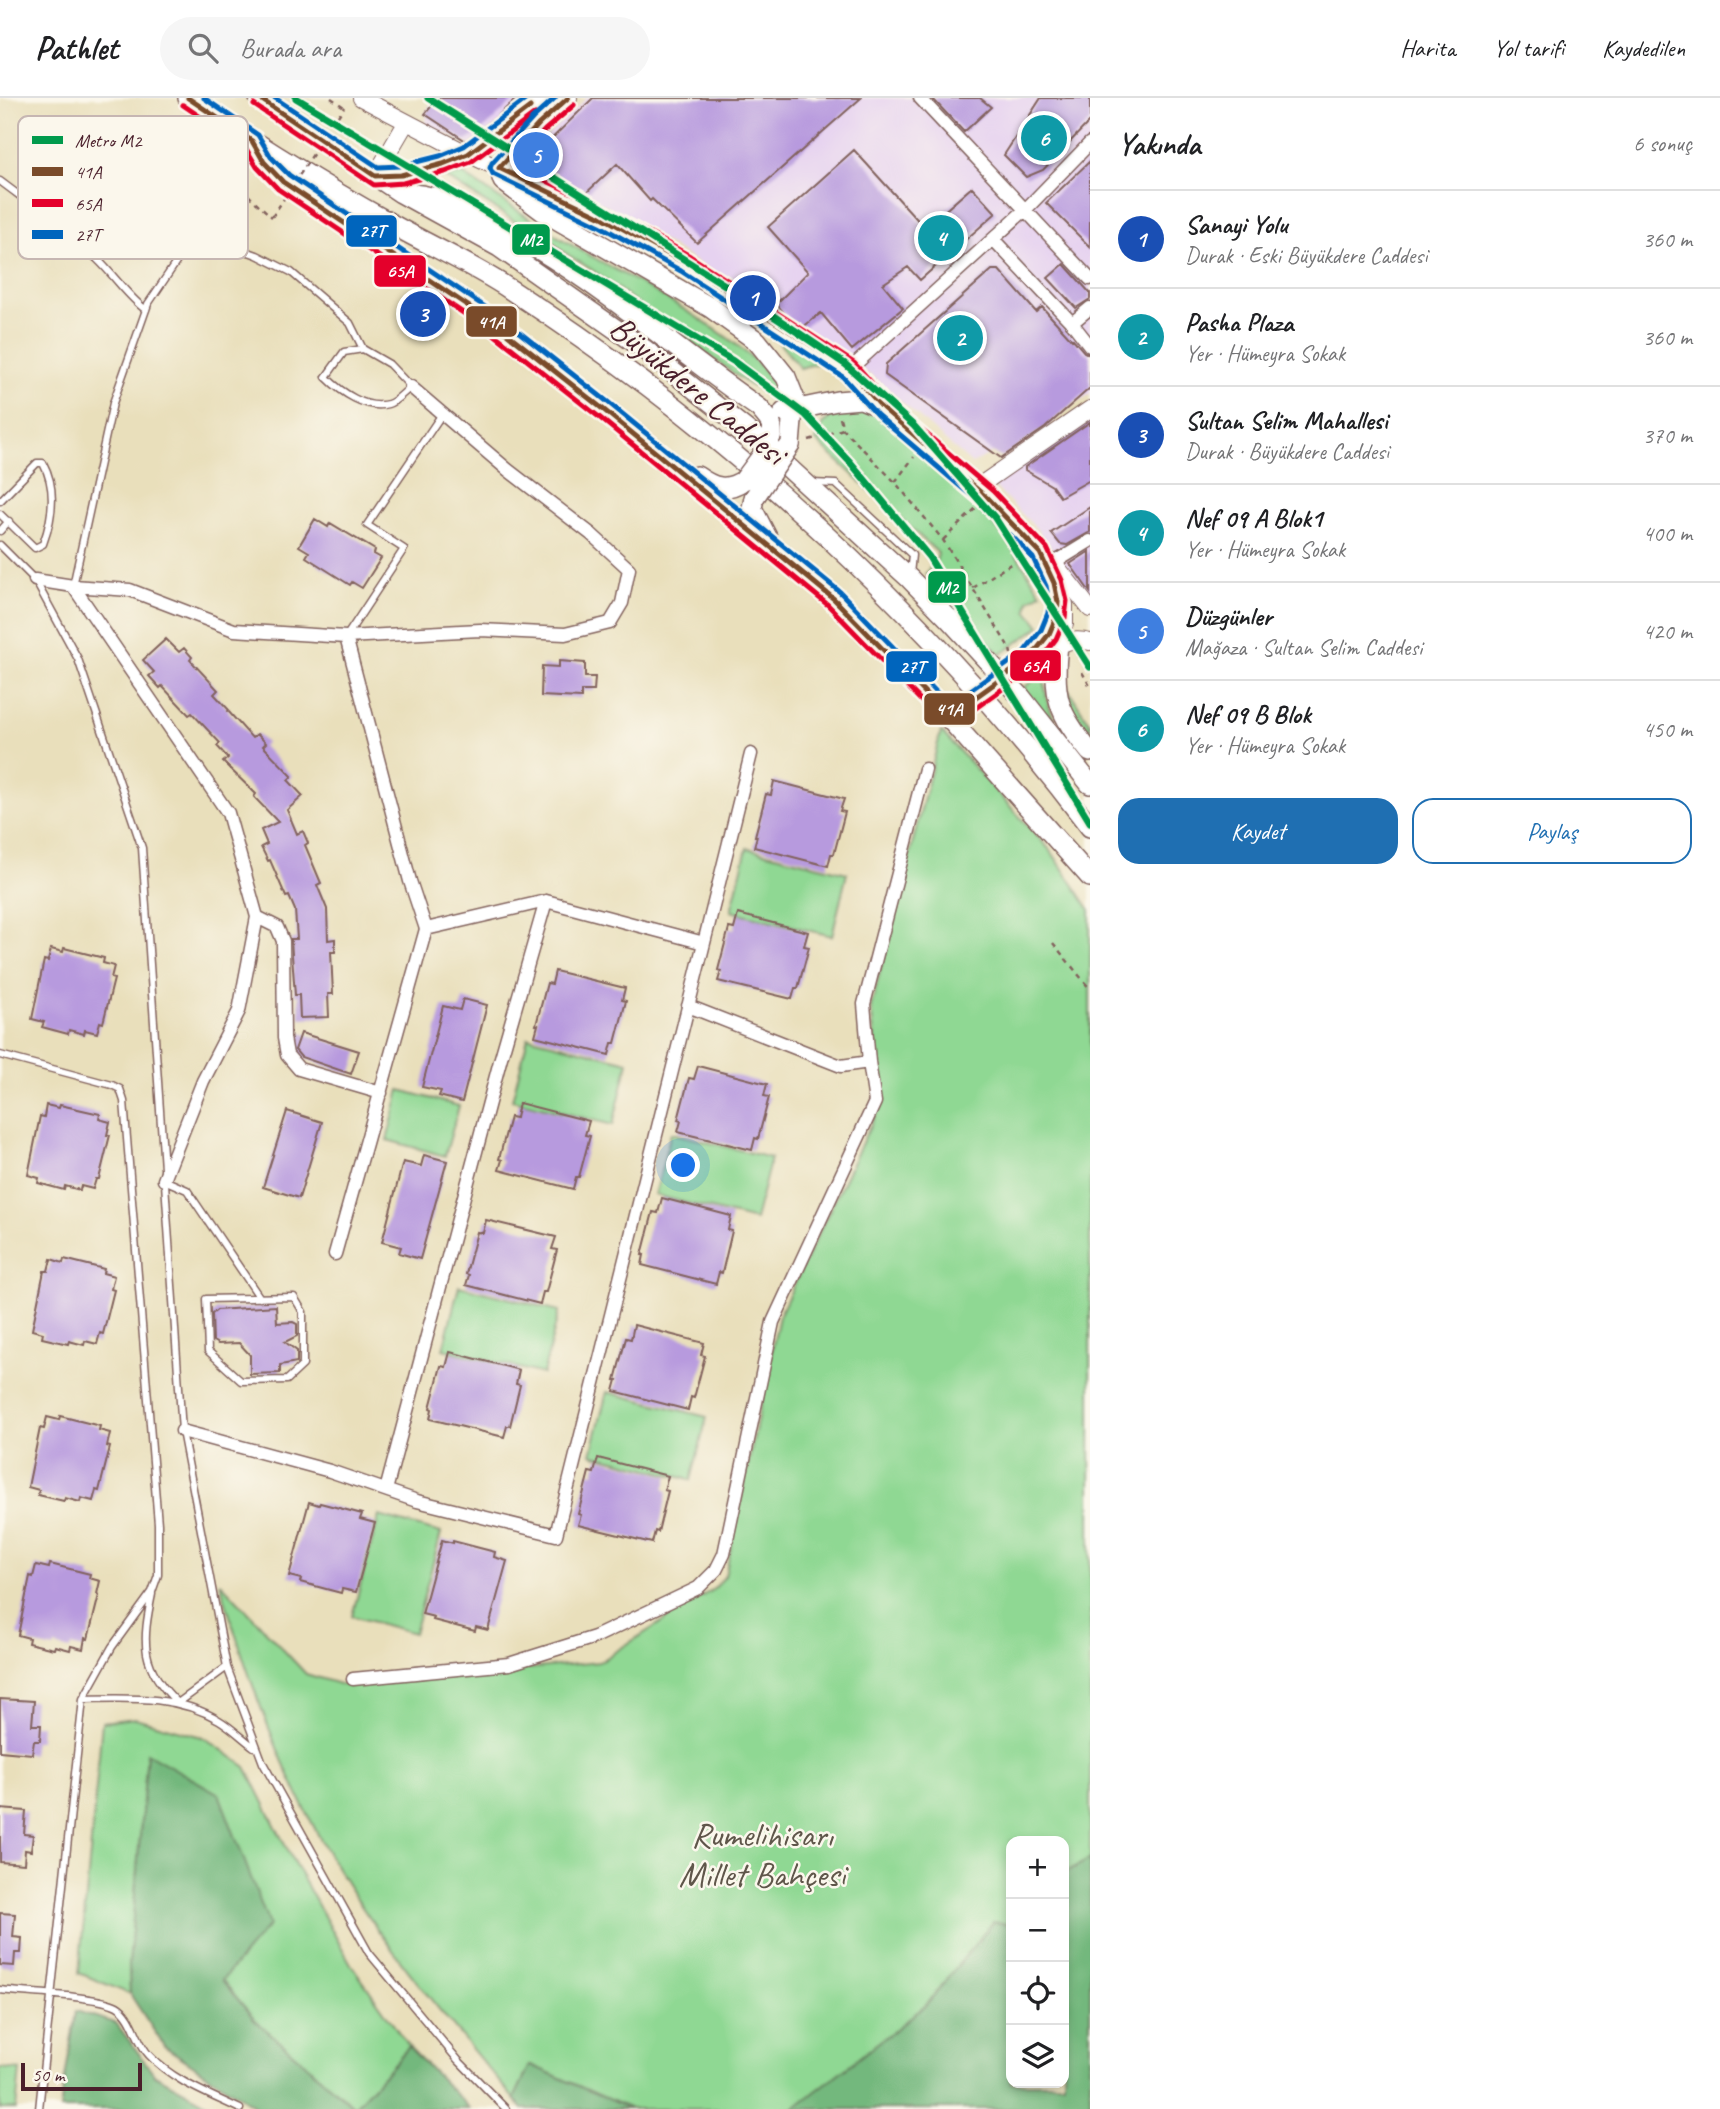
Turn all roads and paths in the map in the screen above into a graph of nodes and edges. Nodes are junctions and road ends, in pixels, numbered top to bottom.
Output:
1 (188, 98) edge
2 (259, 98) edge
3 (331, 98) edge
4 (360, 98) edge
5 (542, 98) edge
6 (569, 98) edge
7 (920, 98) edge
8 (215, 116) edge
9 (406, 123) junction
10 (248, 138) edge
11 (252, 141) junction
12 (1090, 144) edge
13 (468, 154) junction
14 (499, 168) junction
15 (375, 176) junction
16 (0, 181) edge
17 (401, 193) junction
18 (18, 195) edge
19 (248, 195) dead end
20 (1026, 209) junction
21 (993, 239) junction
22 (248, 252) edge
23 (98, 259) edge
24 (177, 259) edge
25 (1090, 279) edge
26 (1090, 308) edge
27 (146, 310) junction
28 (1072, 323) junction
29 (1090, 346) edge
30 (363, 349) junction
31 (849, 370) junction
32 (411, 387) junction
33 (759, 408) junction
34 (831, 408) junction
35 (883, 408) junction
36 (1090, 409) edge
37 (794, 411) junction
38 (442, 414) junction
39 (843, 429) junction
40 (925, 443) junction
41 (780, 445) junction
42 (651, 449) junction
43 (895, 482) junction
44 (981, 493) junction
45 (0, 501) edge
46 (0, 514) edge
47 (9, 520) junction
48 (0, 531) edge
49 (943, 540) junction
50 (1090, 541) edge
51 (0, 545) edge
52 (784, 557) junction
53 (1047, 558) junction
54 (35, 580) junction
55 (73, 586) junction
56 (973, 588) junction
57 (1090, 609) edge
58 (346, 637) junction
59 (1090, 642) edge
60 (1058, 645) junction
61 (1014, 671) junction
62 (1082, 672) dead end
63 (1090, 686) edge
64 (940, 707) junction
65 (1090, 752) edge
66 (751, 754) dead end
67 (925, 769) dead end
68 (1090, 783) edge
69 (1090, 827) edge
70 (1090, 877) edge
71 (546, 901) junction
72 (257, 917) junction
73 (426, 929) junction
74 (704, 943) junction
75 (1053, 943) dead end
76 (1090, 989) edge
77 (688, 1006) junction
78 (0, 1055) edge
79 (869, 1062) junction
80 (381, 1093) junction
81 (164, 1180) junction
82 (335, 1254) dead end
83 (260, 1298) junction
84 (182, 1431) junction
85 (386, 1490) junction
86 (152, 1592) junction
87 (227, 1667) junction
88 (353, 1679) dead end
89 (83, 1699) junction
90 (178, 1703) junction
91 (256, 1749) junction
92 (0, 1990) edge
93 (51, 1996) junction
94 (39, 2109) edge
95 (240, 2109) edge
96 (506, 2109) edge

1 - 8 main road, Büyükdere Caddesi
2 - 15 main road, Büyükdere Caddesi
3 - 19 path, bridge
4 - 9 street
5 - 13 main road
6 - 14 main road
7 - 20 street
9 - 13 street
9 - 15 street
10 - 11 main road, Büyükdere Caddesi
11 - 42 main road
11 - 69 main road, Büyükdere Caddesi
12 - 20 street
13 - 14 street
13 - 15 main road
14 - 31 street
14 - 37 main road
15 - 17 main road, Büyükdere Caddesi
16 - 18 lane
17 - 33 main road
17 - 68 main road, Büyükdere Caddesi
20 - 21 street
20 - 25 street
21 - 28 street
21 - 31 street
22 - 30 lane
23 - 27 lane
24 - 27 lane
26 - 28 street
27 - 55 lane
28 - 29 street
30 - 32 lane
30 - 32 lane
31 - 35 street
32 - 38 street
33 - 37 main road
33 - 41 main road
34 - 35 main road
34 - 37 main road
34 - 39 path
34 - 41 main road
35 - 40 street
36 - 44 street
37 - 41 main road
38 - 58 lane
38 - 58 street
39 - 41 path
39 - 43 path
40 - 43 path
40 - 44 street
41 - 42 main road, bridge
41 - 52 main road, bridge
42 - 52 main road
43 - 49 path
44 - 49 path
44 - 53 street
45 - 47 lane
46 - 47 lane
47 - 48 lane
49 - 56 path
50 - 53 street
51 - 54 lane
52 - 64 main road
53 - 56 path
53 - 57 street
53 - 60 street
53 - 61 street
54 - 55 street
54 - 81 lane
55 - 58 street
55 - 72 street
56 - 61 path
58 - 73 street
59 - 60 street
60 - 61 street
60 - 65 main road
61 - 64 street, bridge
62 - 63 path
64 - 70 main road
66 - 74 street
67 - 79 street
71 - 73 street
71 - 74 street
71 - 85 street
72 - 80 street
72 - 81 street
73 - 80 street
74 - 77 street
75 - 76 path
77 - 79 street
77 - 85 street
78 - 86 lane
79 - 88 street
80 - 82 street
81 - 83 lane
81 - 84 lane
83 - 83 lane
84 - 85 street
84 - 87 lane
86 - 89 lane
86 - 90 lane
87 - 90 lane
87 - 91 lane
89 - 90 lane
89 - 93 lane
90 - 91 lane
91 - 96 lane
92 - 93 lane
93 - 94 lane
93 - 95 lane

